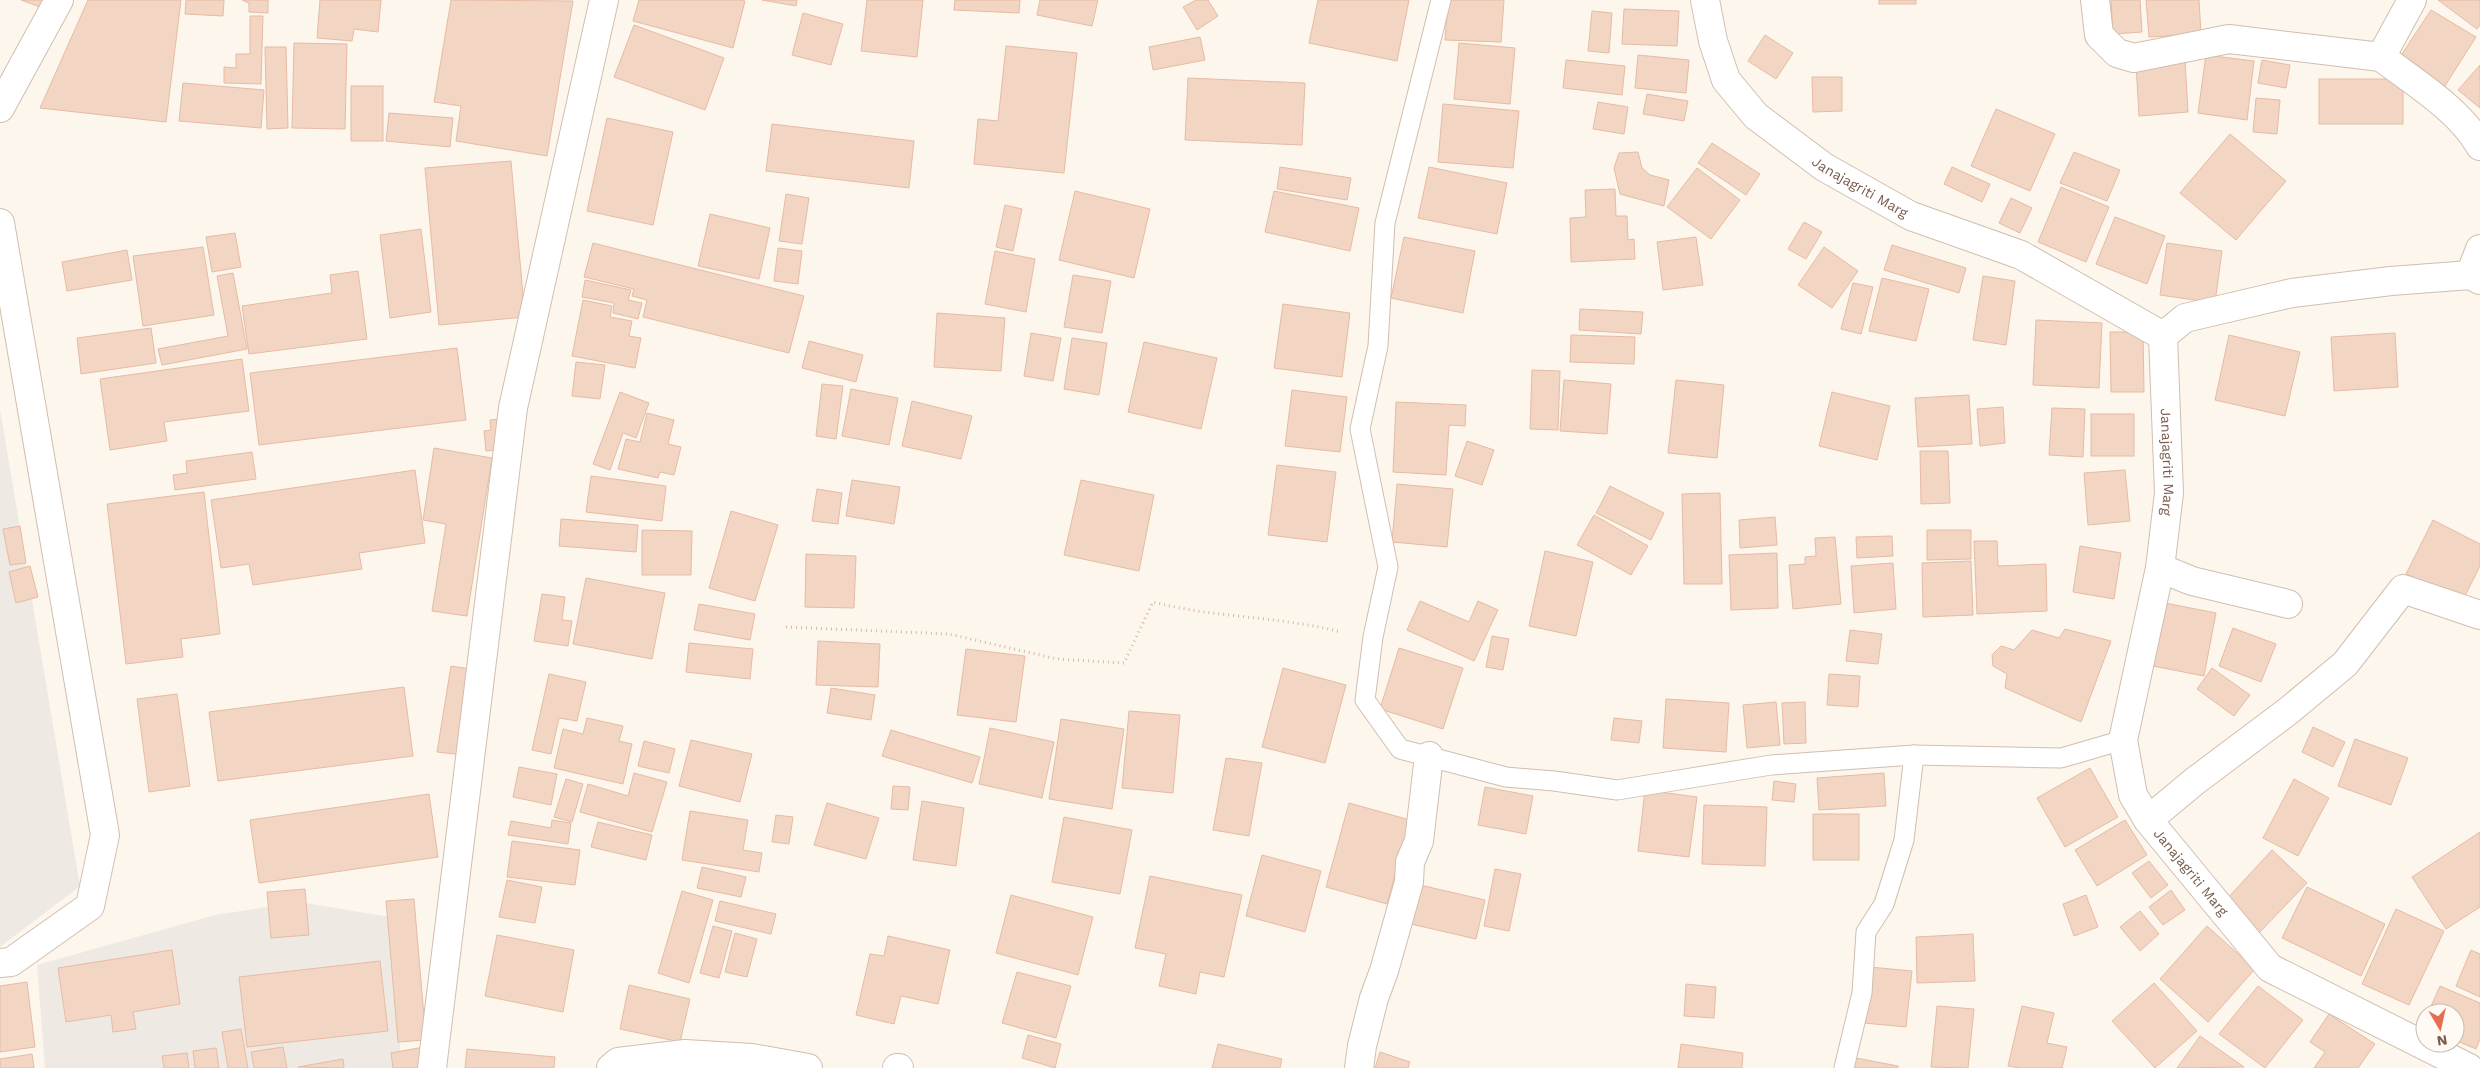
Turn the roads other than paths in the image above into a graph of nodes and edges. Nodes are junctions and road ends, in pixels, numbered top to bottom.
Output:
1 (59, 0) edge
2 (604, 0) edge
3 (1441, 0) edge
4 (1705, 0) edge
5 (2095, 0) edge
6 (2412, 0) edge
7 (2381, 57) junction
8 (0, 108) edge
9 (2480, 146) edge
10 (0, 223) edge
11 (2480, 249) edge
12 (2475, 277) edge
13 (2163, 336) junction
14 (2160, 568) junction
15 (2288, 604) dead end
16 (2480, 615) edge
17 (2123, 740) junction
18 (1914, 755) junction
19 (1429, 756) junction
20 (2148, 820) junction
21 (0, 963) edge
22 (432, 1068) edge
23 (611, 1068) edge
24 (808, 1068) edge
25 (1359, 1068) edge
26 (1844, 1068) edge
27 (2469, 1068) edge

1 - 8 street
2 - 22 street
3 - 19 lane
4 - 13 street, Janajagriti Marg
5 - 7 street
6 - 7 street
7 - 9 street
10 - 21 street
11 - 12 street
12 - 13 street
13 - 14 street, Janajagriti Marg
14 - 15 street
14 - 17 street, Janajagriti Marg
16 - 20 street
17 - 18 lane
17 - 20 street, Janajagriti Marg
18 - 19 lane
18 - 26 lane
19 - 25 street
20 - 27 street, Janajagriti Marg
23 - 24 street

